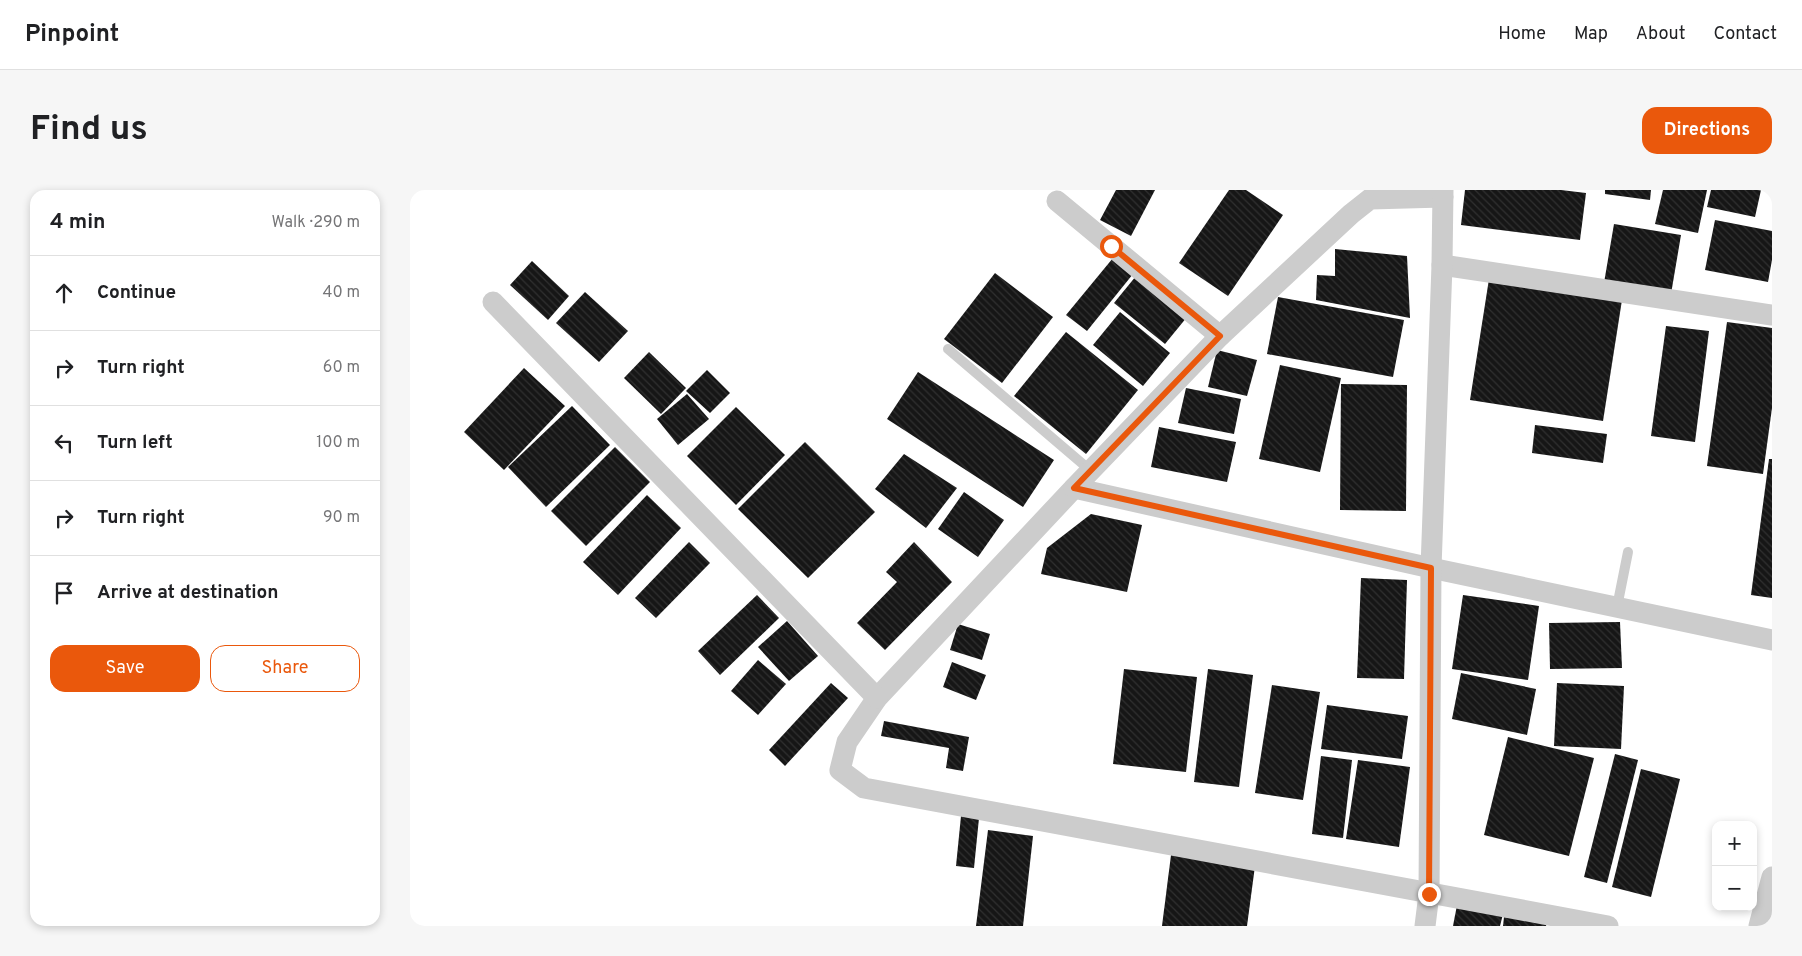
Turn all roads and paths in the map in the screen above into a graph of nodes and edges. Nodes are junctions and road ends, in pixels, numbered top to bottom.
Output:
1 (1443, 193) edge
2 (1058, 201) dead end
3 (1442, 265) junction
4 (493, 302) dead end
5 (1772, 315) edge
6 (1220, 336) junction
7 (948, 349) dead end
8 (1091, 471) junction
9 (1074, 488) junction
10 (1628, 552) dead end
11 (1431, 568) junction
12 (1617, 607) junction
13 (1772, 640) edge
14 (877, 698) junction
15 (1772, 877) edge
16 (1429, 894) junction
17 (1425, 926) edge
18 (1608, 926) edge
19 (1759, 926) edge

1 - 3 street
1 - 6 street
2 - 6 street
3 - 5 street
3 - 11 street
4 - 14 street
6 - 8 street
7 - 8 lane
8 - 9 street
9 - 11 street
9 - 14 street
10 - 12 lane
11 - 12 street
11 - 16 street
12 - 13 street
14 - 16 street
15 - 19 street
16 - 17 street
16 - 18 street

